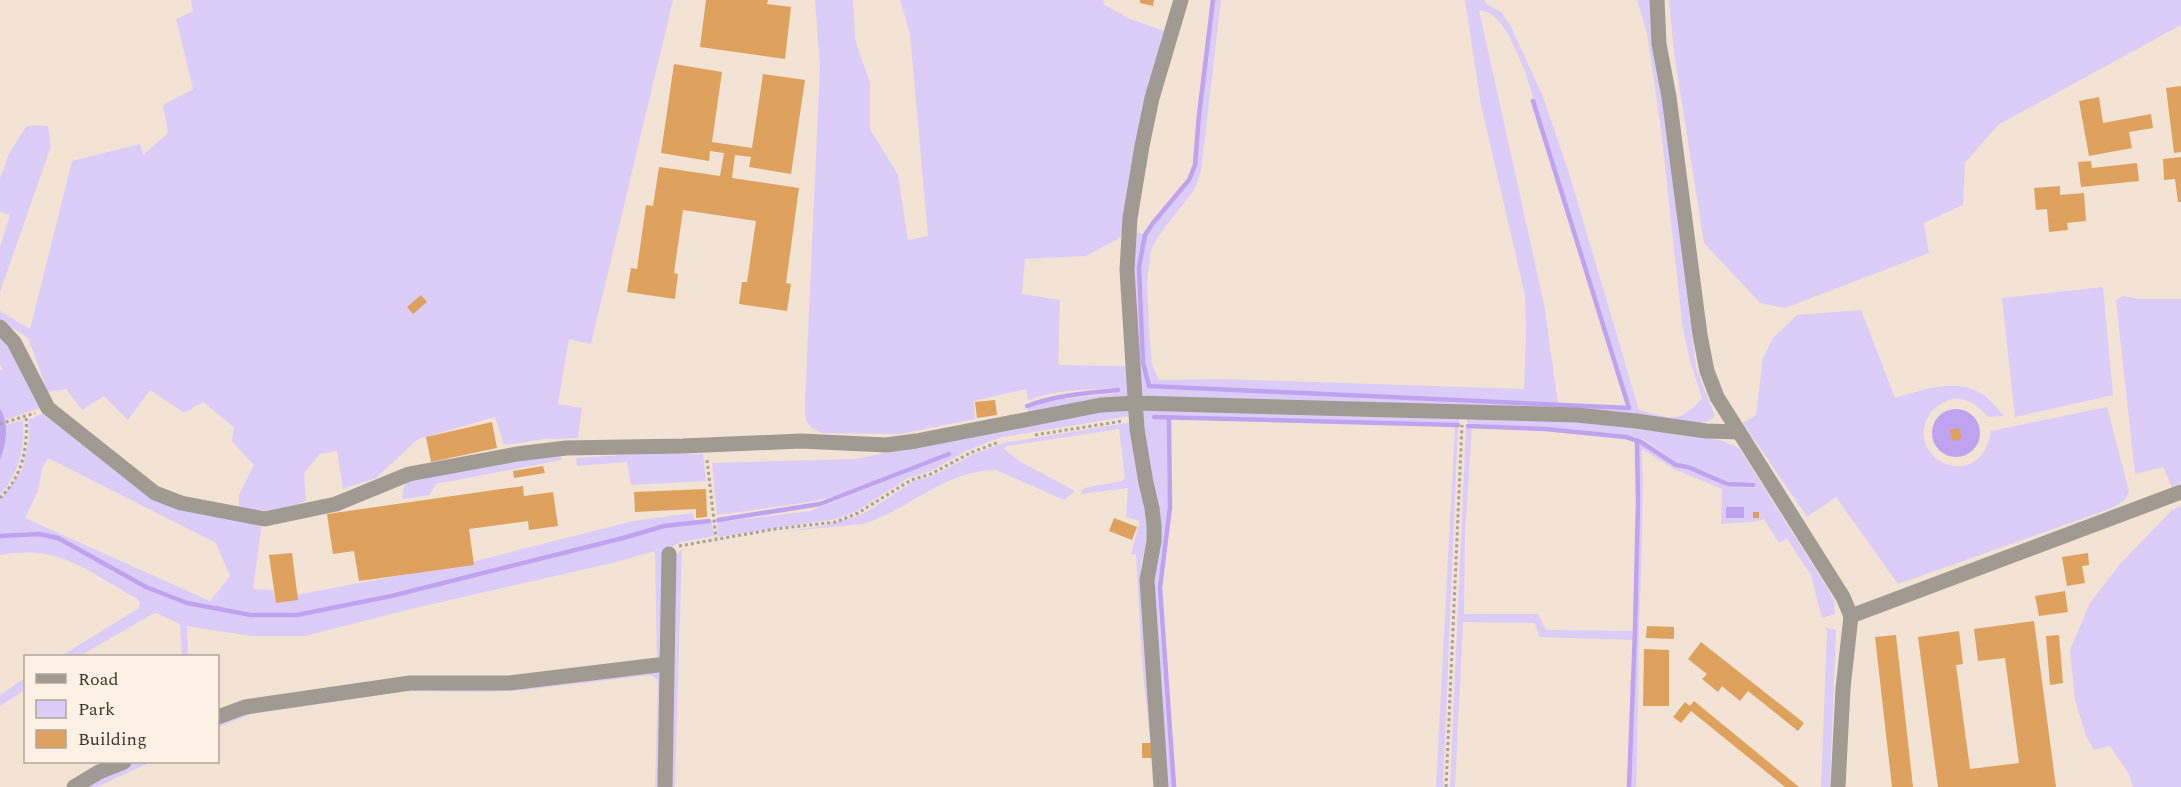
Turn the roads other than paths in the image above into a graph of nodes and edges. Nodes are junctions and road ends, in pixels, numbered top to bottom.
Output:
1 (1181, 0) edge
2 (1658, 0) edge
3 (0, 327) edge
4 (1136, 403) junction
5 (1739, 432) junction
6 (2181, 492) edge
7 (669, 554) road end
8 (1851, 616) junction
9 (666, 664) junction
10 (219, 717) edge
11 (122, 763) edge
12 (74, 787) edge
13 (665, 787) edge
14 (1161, 787) edge
15 (1838, 787) edge

1 - 4 street
2 - 5 street
3 - 4 street
4 - 5 street
4 - 14 street
5 - 8 street
6 - 8 street
7 - 9 street
8 - 15 street
9 - 10 street
9 - 13 street
11 - 12 street

